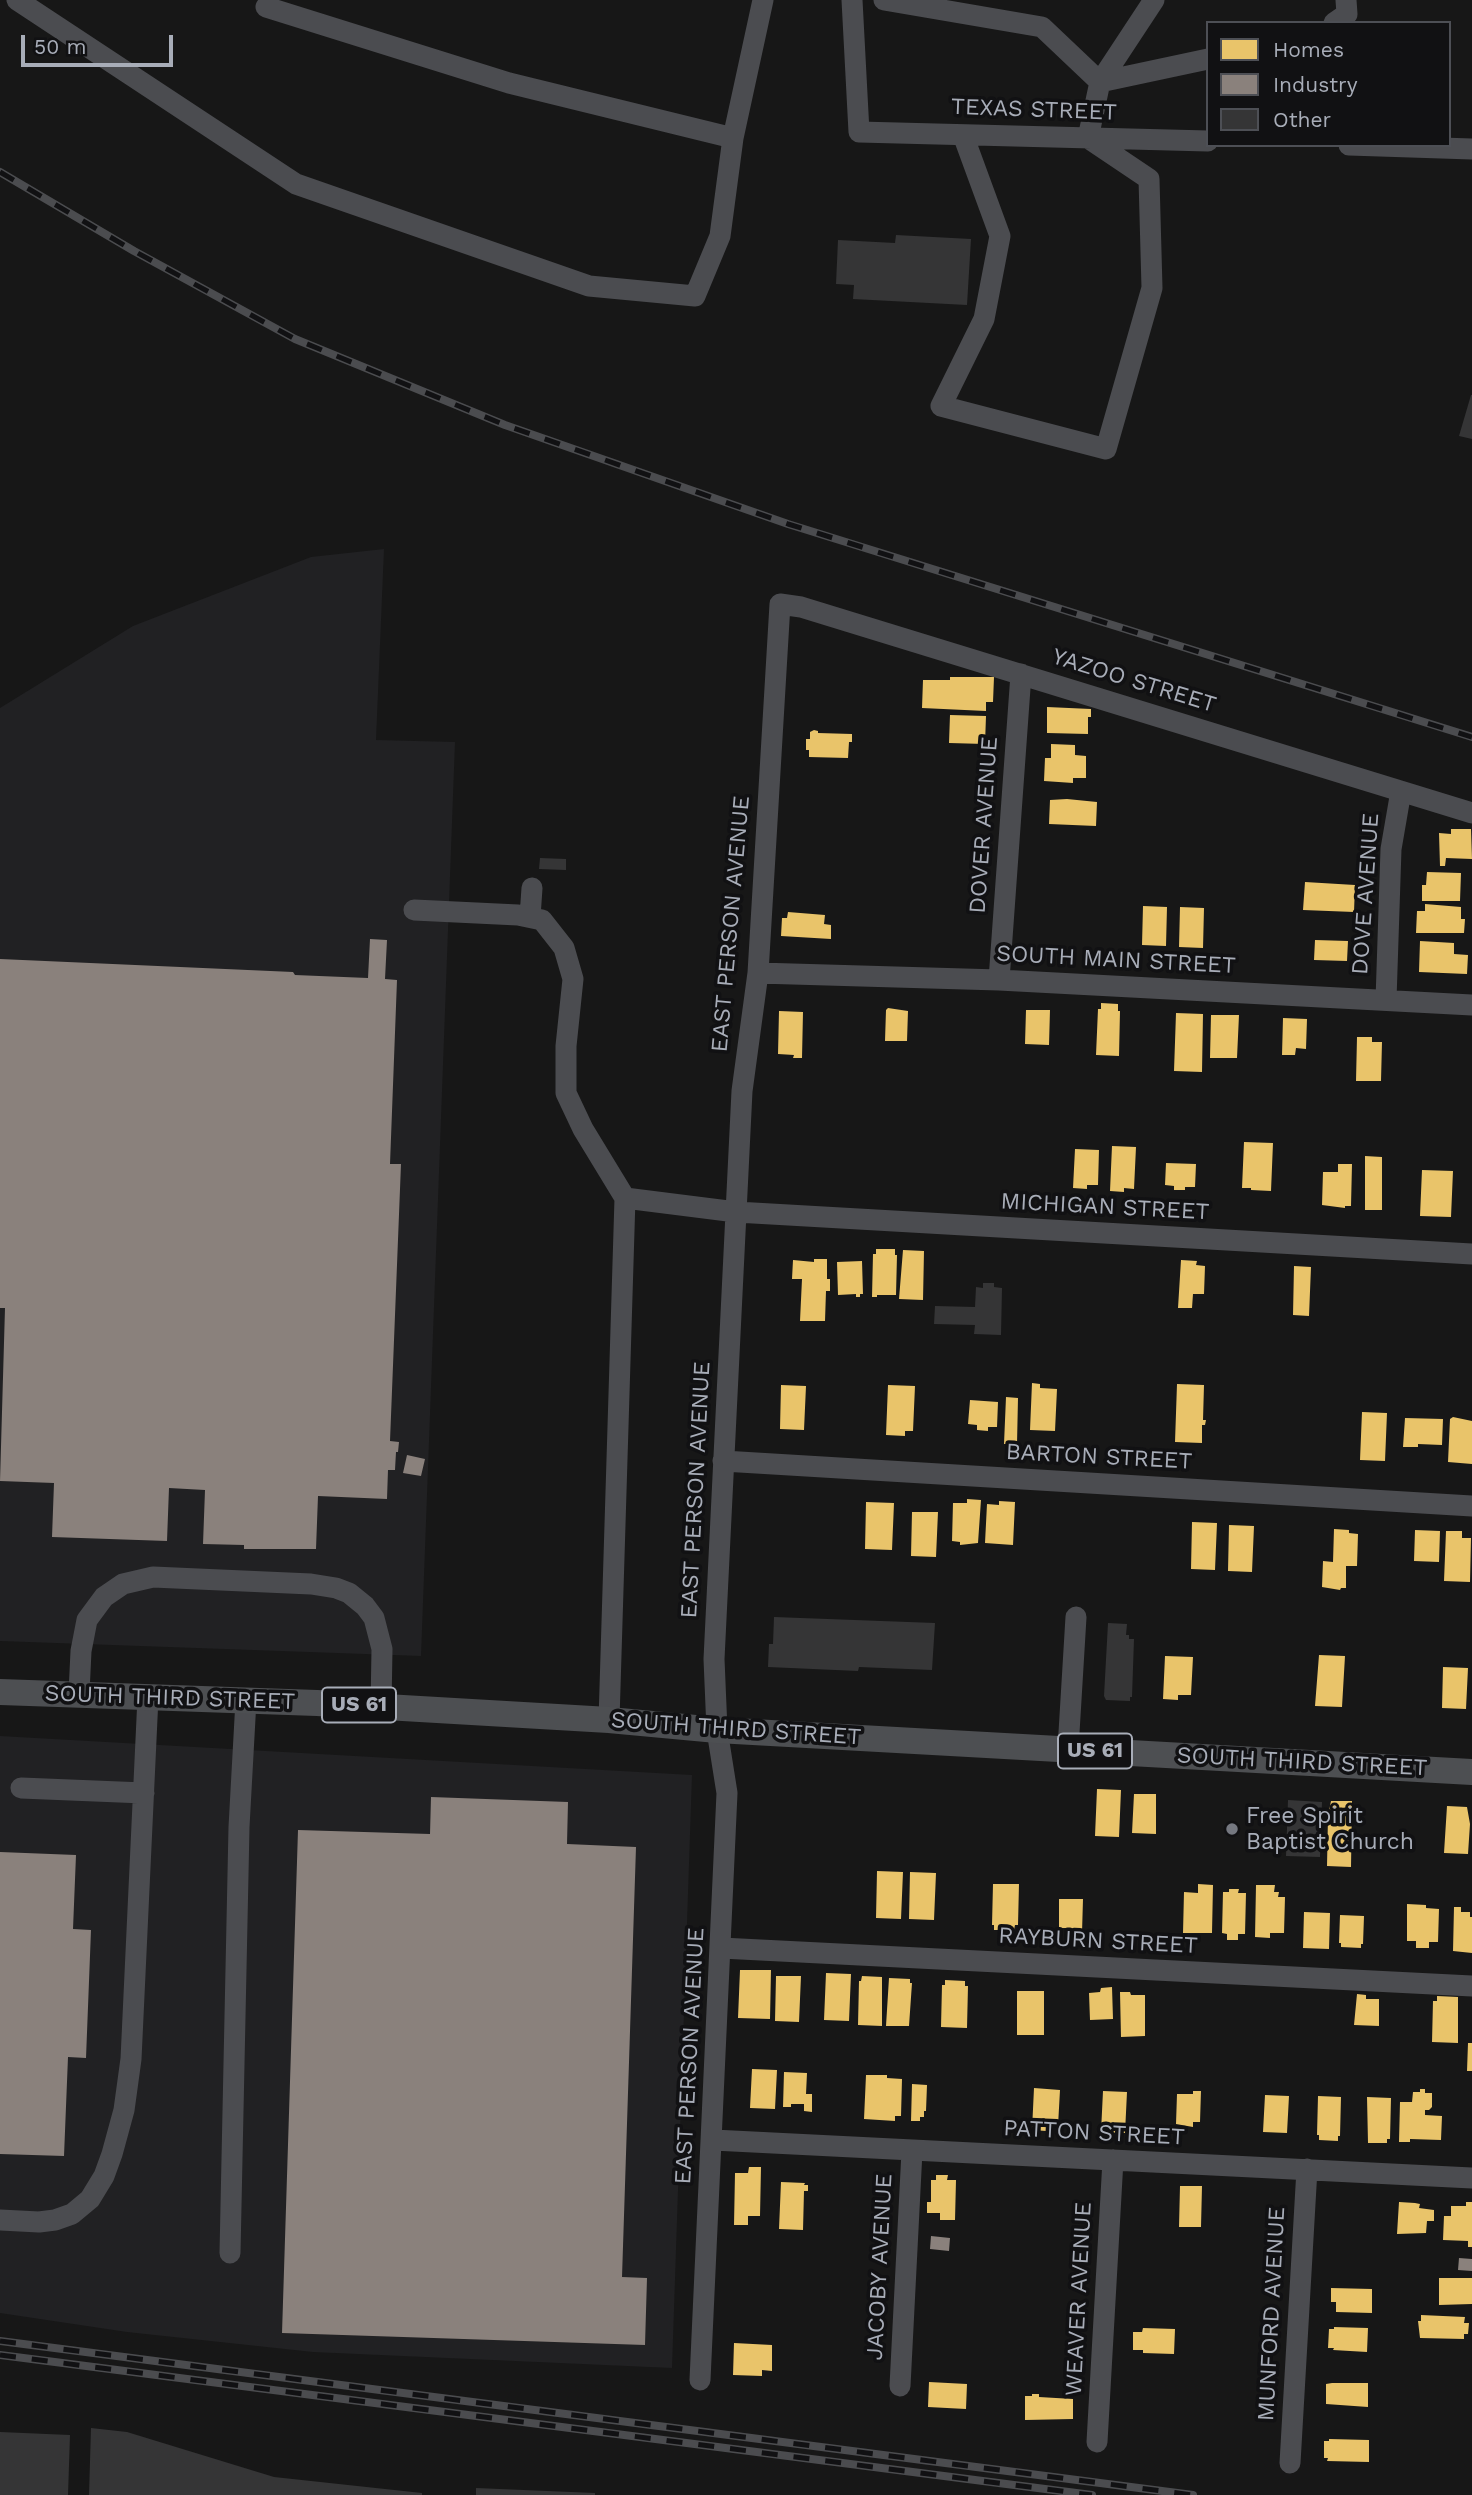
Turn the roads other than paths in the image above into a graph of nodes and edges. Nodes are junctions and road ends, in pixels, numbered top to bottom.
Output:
1 (17, 0) edge
2 (763, 0) edge
3 (852, 0) edge
4 (884, 0) edge
5 (1154, 0) edge
6 (1346, 0) edge
7 (266, 8) dead end
8 (1337, 21) edge
9 (1206, 59) edge
10 (1100, 82) junction
11 (963, 135) junction
12 (733, 138) junction
13 (1088, 138) junction
14 (1206, 141) edge
15 (1410, 147) edge
16 (1472, 149) edge
17 (779, 604) joint
18 (1021, 674) junction
19 (1401, 791) junction
20 (1472, 813) edge
21 (532, 888) dead end
22 (414, 910) dead end
23 (530, 917) junction
24 (758, 973) junction
25 (999, 980) junction
26 (1386, 1000) junction
27 (1472, 1004) edge
28 (625, 1198) junction
29 (736, 1212) junction
30 (1472, 1254) edge
31 (723, 1461) junction
32 (1472, 1506) edge
33 (1076, 1617) dead end
34 (0, 1692) edge
35 (79, 1693) junction
36 (148, 1697) junction
37 (246, 1700) junction
38 (381, 1707) junction
39 (609, 1720) junction
40 (717, 1730) junction
41 (1068, 1749) junction
42 (1472, 1772) edge
43 (21, 1788) dead end
44 (144, 1793) junction
45 (721, 1948) junction
46 (1472, 1986) edge
47 (713, 2140) junction
48 (912, 2151) junction
49 (1113, 2160) junction
50 (1307, 2169) junction
51 (1472, 2178) edge
52 (0, 2220) edge
53 (230, 2253) dead end
54 (700, 2380) dead end
55 (900, 2386) dead end
56 (1097, 2442) dead end
57 (1290, 2463) dead end

1 - 12 street
2 - 12 street
3 - 11 street, TEXAS STREET
4 - 10 street
5 - 10 street
6 - 8 street
7 - 12 street
9 - 10 street
10 - 13 street
11 - 13 street, TEXAS STREET
11 - 13 street
13 - 14 street, TEXAS STREET
15 - 16 street
17 - 18 street, YAZOO STREET
17 - 24 street, EAST PERSON AVENUE
18 - 19 street, YAZOO STREET
18 - 25 street, DOVER AVENUE
19 - 20 street, YAZOO STREET
19 - 26 street, DOVE AVENUE
21 - 23 street
22 - 23 street
23 - 28 street
24 - 25 street, SOUTH MAIN STREET
24 - 29 street, EAST PERSON AVENUE
25 - 26 street, SOUTH MAIN STREET
26 - 27 street, SOUTH MAIN STREET
28 - 29 street, MICHIGAN STREET
28 - 39 street
29 - 30 street, MICHIGAN STREET
29 - 31 street, EAST PERSON AVENUE
31 - 32 street, BARTON STREET
31 - 40 street, EAST PERSON AVENUE
33 - 41 street
34 - 35 main road, SOUTH THIRD STREET / US 61
35 - 36 main road, SOUTH THIRD STREET / US 61
35 - 38 street
36 - 37 main road, SOUTH THIRD STREET / US 61
36 - 44 street
37 - 38 main road, SOUTH THIRD STREET / US 61
37 - 53 street
38 - 39 main road, SOUTH THIRD STREET / US 61
39 - 40 main road, SOUTH THIRD STREET / US 61
40 - 41 main road, SOUTH THIRD STREET / US 61
40 - 45 street, EAST PERSON AVENUE
41 - 42 main road, SOUTH THIRD STREET / US 61
43 - 44 street
44 - 52 street
45 - 46 street, RAYBURN STREET
45 - 47 street, EAST PERSON AVENUE
47 - 48 street, PATTON STREET
47 - 54 street, EAST PERSON AVENUE
48 - 49 street, PATTON STREET
48 - 55 street, JACOBY AVENUE
49 - 50 street, PATTON STREET
49 - 56 street, WEAVER AVENUE
50 - 51 street, PATTON STREET
50 - 57 street, MUNFORD AVENUE

